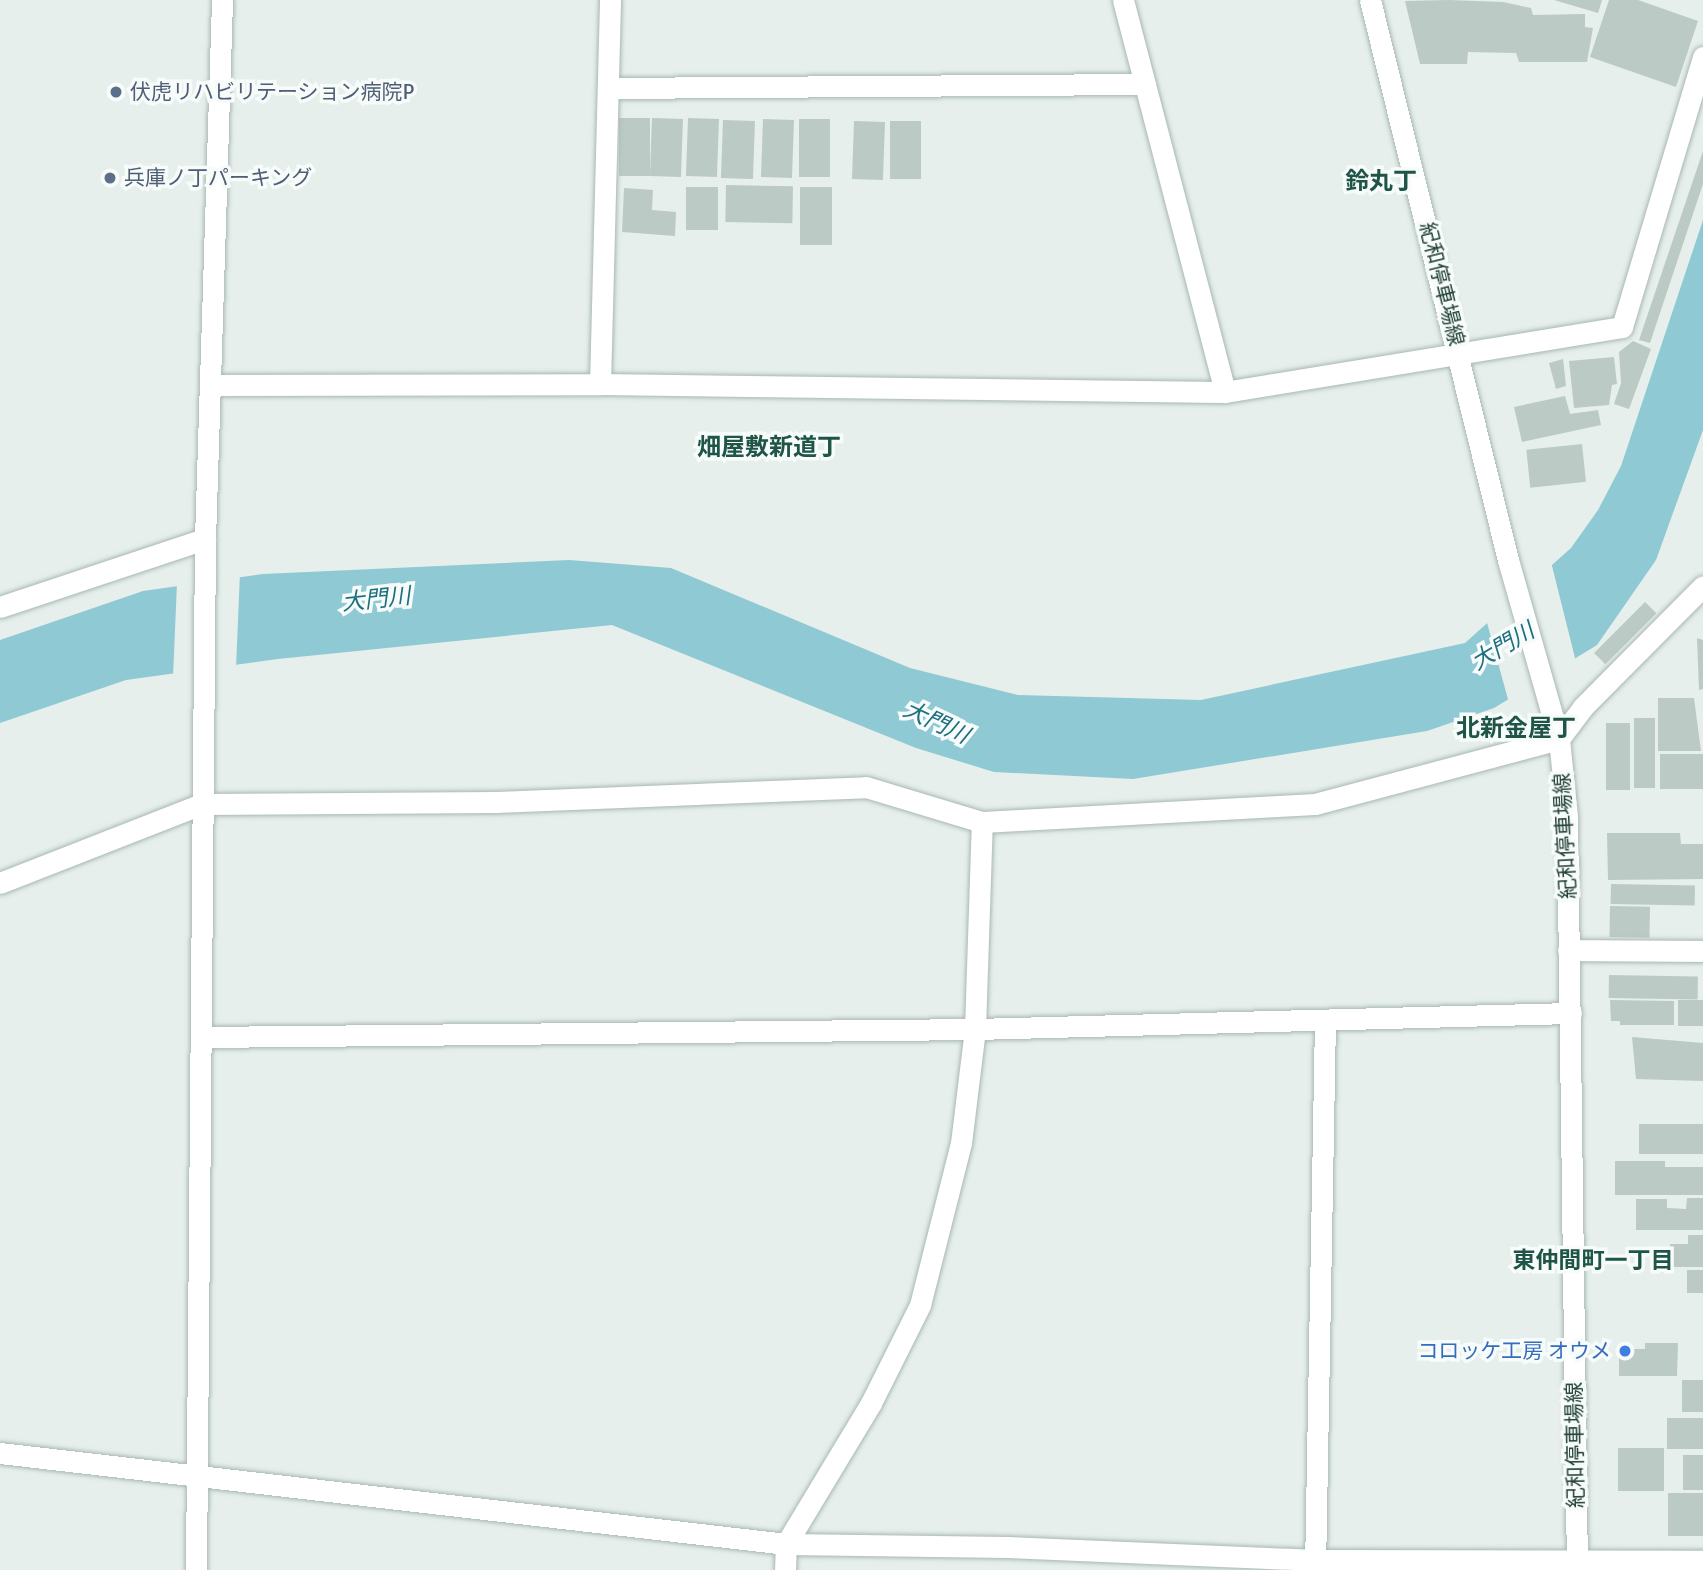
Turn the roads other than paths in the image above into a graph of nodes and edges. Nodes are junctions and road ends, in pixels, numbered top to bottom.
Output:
1 (222, 0) edge
2 (610, 0) edge
3 (1123, 0) edge
4 (1370, 0) edge
5 (1703, 57) edge
6 (1145, 84) junction
7 (608, 88) junction
8 (1460, 355) junction
9 (600, 384) junction
10 (211, 385) junction
11 (1225, 392) junction
12 (206, 547) junction
13 (1703, 586) edge
14 (0, 607) edge
15 (1559, 739) junction
16 (202, 804) junction
17 (982, 822) junction
18 (0, 883) edge
19 (1568, 950) junction
20 (1703, 951) edge
21 (1571, 1013) junction
22 (1325, 1020) junction
23 (975, 1029) junction
24 (201, 1037) junction
25 (0, 1453) edge
26 (198, 1473) junction
27 (786, 1544) junction
28 (1703, 1561) edge
29 (1315, 1565) edge
30 (1577, 1566) edge
31 (196, 1570) edge
32 (785, 1570) edge

1 - 10 street
2 - 7 street
3 - 6 street
4 - 8 street, 紀和停車場線
5 - 8 street
6 - 7 street
6 - 11 street
7 - 9 street
8 - 11 street
8 - 15 street, 紀和停車場線
9 - 10 street
9 - 11 street
10 - 12 street
12 - 14 street
12 - 16 street
13 - 15 street
15 - 17 street
15 - 19 street, 紀和停車場線
16 - 17 street
16 - 18 street
16 - 24 street
17 - 23 street
19 - 20 street
19 - 21 street, 紀和停車場線
21 - 22 street
21 - 30 street, 紀和停車場線
22 - 23 street
22 - 29 street
23 - 24 street
23 - 27 street
24 - 26 street
25 - 26 street
26 - 27 street
26 - 31 street
27 - 29 street
27 - 32 street
28 - 30 street
29 - 30 street

